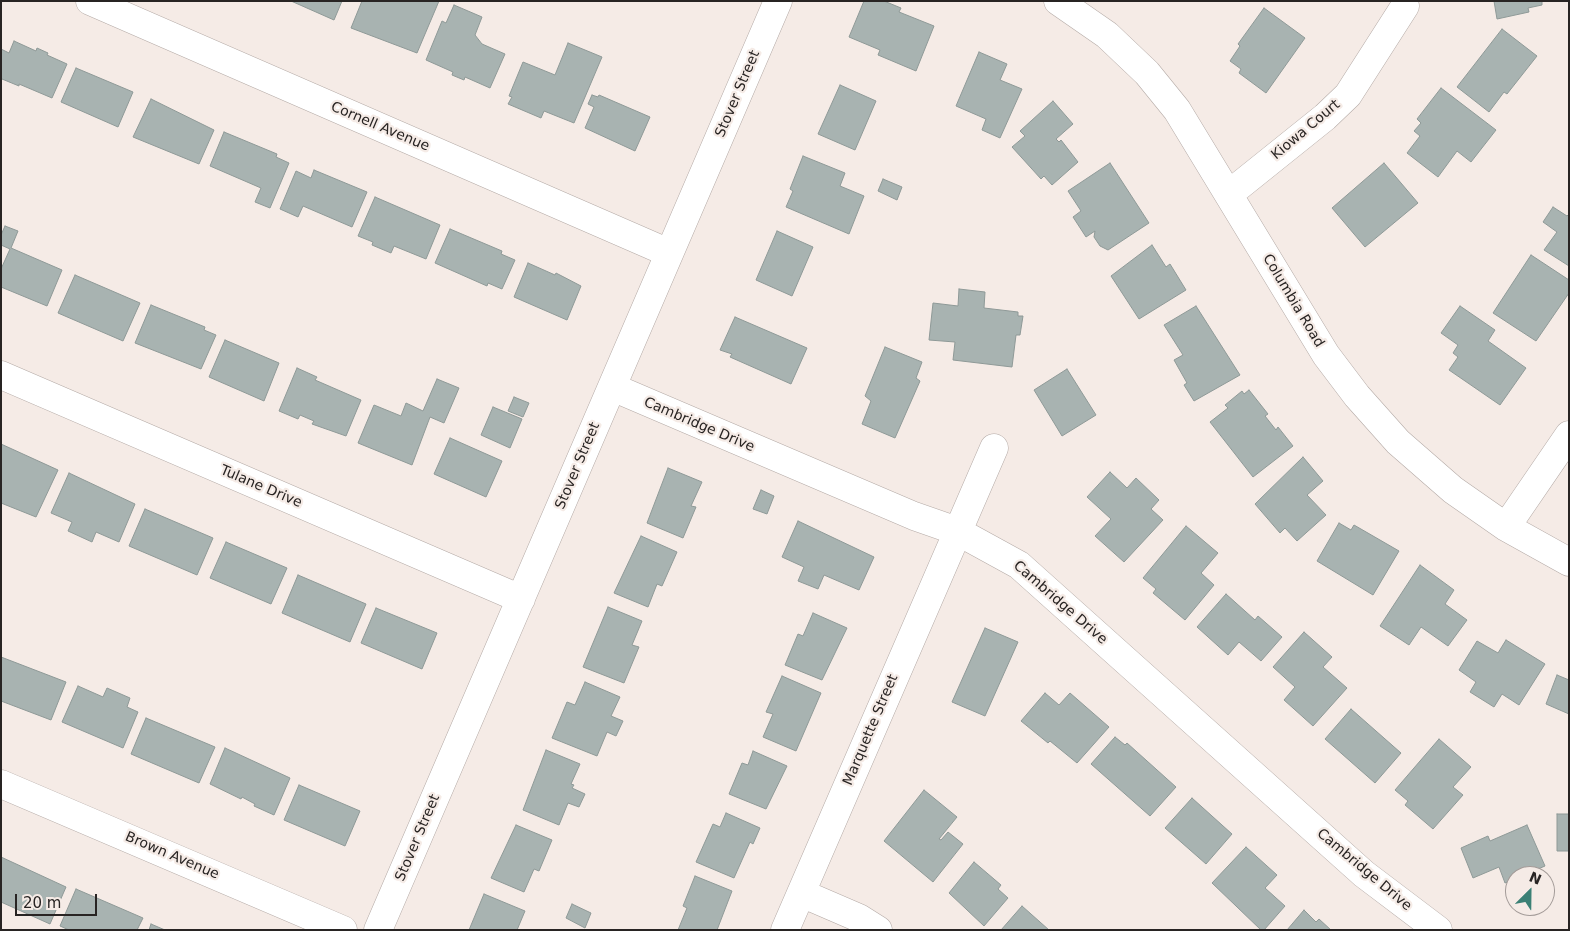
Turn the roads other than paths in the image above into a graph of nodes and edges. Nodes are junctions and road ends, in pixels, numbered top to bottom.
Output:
1 (90, 1) edge
2 (778, 1) edge
3 (1058, 1) edge
4 (1405, 6) dead end
5 (1229, 194) junction
6 (669, 253) junction
7 (1, 376) edge
8 (612, 387) junction
9 (1569, 435) edge
10 (994, 448) dead end
11 (1506, 527) junction
12 (957, 531) junction
13 (1569, 562) edge
14 (521, 599) junction
15 (1, 784) edge
16 (801, 893) junction
17 (343, 930) edge
18 (378, 930) edge
19 (785, 930) edge
20 (878, 930) edge
21 (1438, 930) edge

1 - 6 street, Cornell Avenue
2 - 6 street, Stover Street
3 - 5 street, Columbia Road
4 - 5 street, Kiowa Court
5 - 11 street, Columbia Road
6 - 8 street, Stover Street
7 - 14 street, Tulane Drive
8 - 12 street, Cambridge Drive
8 - 14 street, Stover Street
9 - 11 street
10 - 12 street, Marquette Street
11 - 13 street, Columbia Road
12 - 16 street, Marquette Street
12 - 21 street, Cambridge Drive
14 - 18 street, Stover Street
15 - 17 street, Brown Avenue
16 - 19 street, Marquette Street
16 - 20 street

